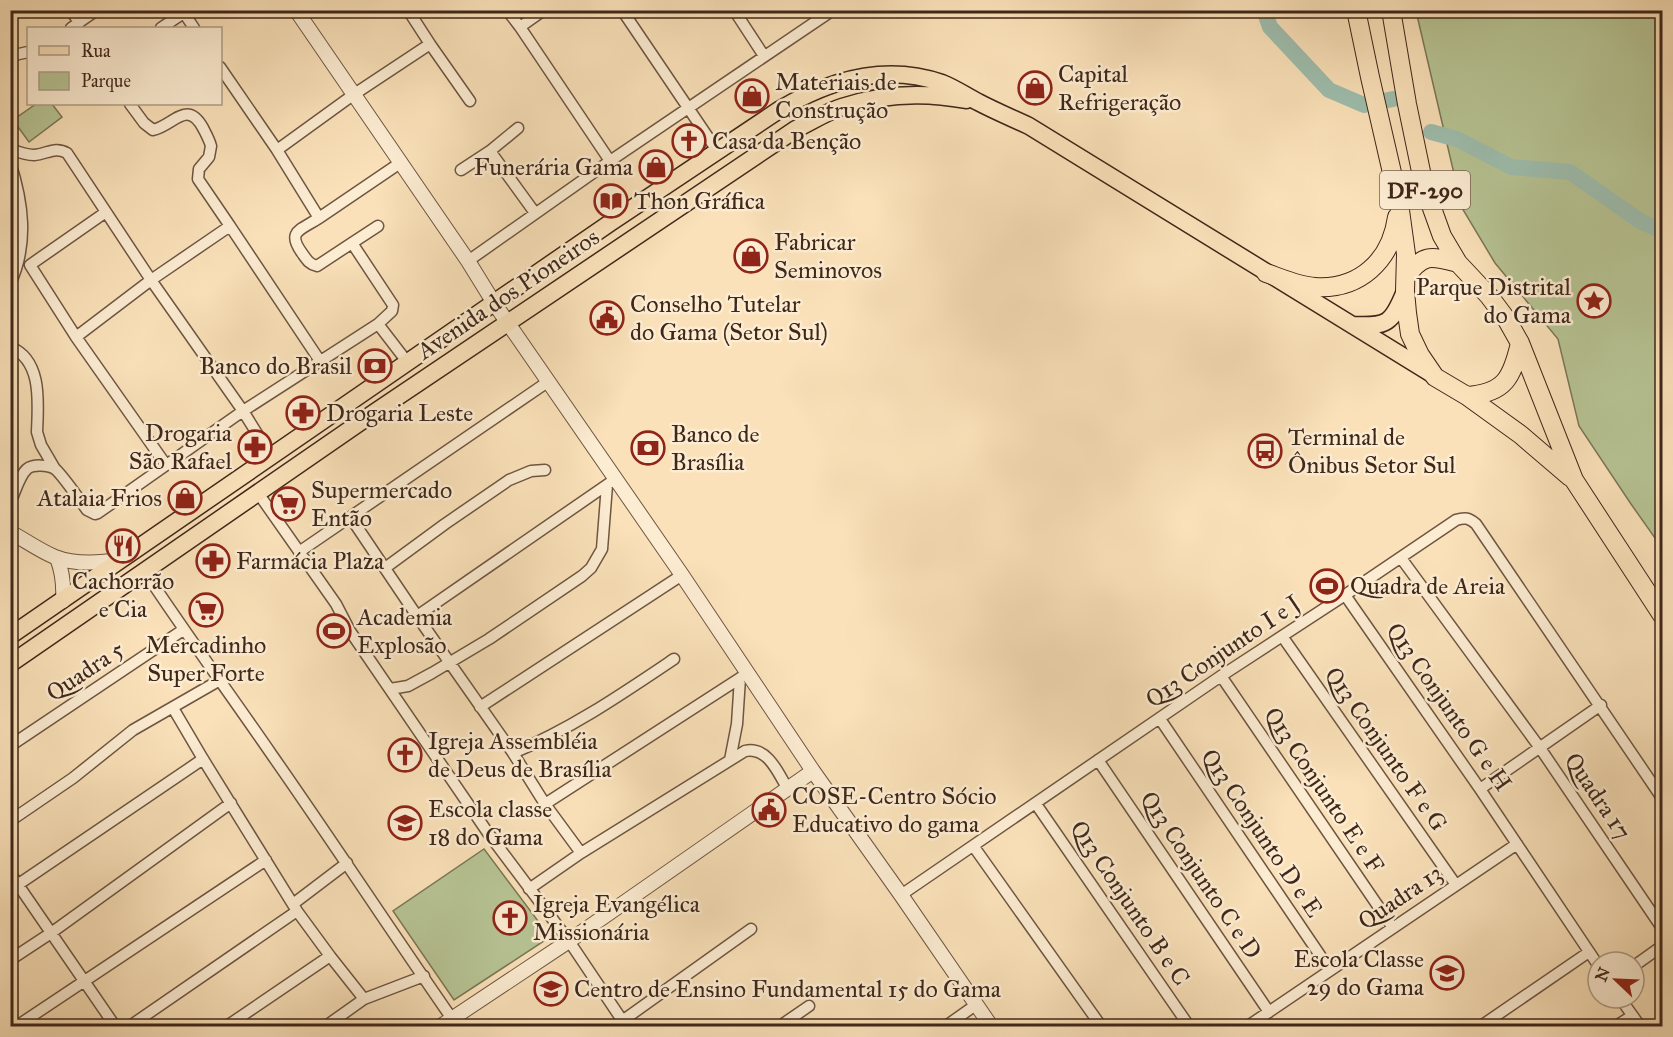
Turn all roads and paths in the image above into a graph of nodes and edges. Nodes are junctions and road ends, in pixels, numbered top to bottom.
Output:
1 (71, 10) edge
2 (97, 10) edge
3 (296, 10) edge
4 (408, 10) edge
5 (507, 10) edge
6 (544, 10) edge
7 (622, 10) edge
8 (734, 10) edge
9 (833, 10) edge
10 (1356, 10) edge
11 (1391, 10) edge
12 (185, 11) edge
13 (75, 26) edge
14 (162, 27) edge
15 (194, 27) edge
16 (520, 27) junction
17 (430, 44) junction
18 (27, 52) edge
19 (10, 56) edge
20 (764, 56) junction
21 (222, 70) edge
22 (830, 84) junction
23 (353, 95) junction
24 (470, 101) dead end
25 (979, 102) junction
26 (131, 105) edge
27 (841, 107) junction
28 (688, 109) junction
29 (518, 128) dead end
30 (10, 149) edge
31 (277, 150) junction
32 (490, 151) junction
33 (718, 152) junction
34 (610, 161) junction
35 (10, 162) edge
36 (400, 163) junction
37 (461, 170) dead end
38 (1399, 203) junction
39 (106, 212) junction
40 (535, 213) junction
41 (319, 218) junction
42 (610, 224) junction
43 (230, 226) junction
44 (378, 226) dead end
45 (352, 243) junction
46 (622, 245) junction
47 (468, 261) junction
48 (1458, 263) junction
49 (30, 265) junction
50 (1266, 273) junction
51 (13, 279) edge
52 (151, 280) junction
53 (1405, 284) junction
54 (494, 303) junction
55 (509, 323) junction
56 (378, 324) junction
57 (1351, 325) junction
58 (76, 337) junction
59 (1520, 344) junction
60 (10, 347) edge
61 (320, 361) junction
62 (408, 363) junction
63 (1436, 377) junction
64 (549, 381) junction
65 (1467, 396) junction
66 (354, 400) junction
67 (243, 411) junction
68 (375, 412) junction
69 (358, 424) junction
70 (271, 456) junction
71 (166, 465) junction
72 (55, 469) junction
73 (544, 470) dead end
74 (1574, 480) junction
75 (611, 482) junction
76 (258, 493) junction
77 (10, 503) edge
78 (351, 518) junction
79 (10, 532) edge
80 (300, 552) junction
81 (57, 558) junction
82 (1401, 558) junction
83 (122, 560) junction
84 (385, 568) junction
85 (145, 572) junction
86 (682, 574) junction
87 (1345, 595) junction
88 (70, 596) junction
89 (83, 614) junction
90 (1662, 615) edge
91 (417, 616) junction
92 (31, 623) junction
93 (10, 626) edge
94 (183, 630) junction
95 (10, 636) edge
96 (1282, 636) junction
97 (674, 659) dead end
98 (449, 662) junction
99 (10, 664) edge
100 (744, 675) junction
101 (1221, 676) junction
102 (220, 681) junction
103 (390, 689) junction
104 (1601, 705) junction
105 (480, 706) junction
106 (173, 708) junction
107 (1160, 718) junction
108 (10, 747) edge
109 (1540, 748) junction
110 (513, 753) junction
111 (203, 759) junction
112 (730, 760) junction
113 (1098, 760) junction
114 (813, 771) junction
115 (787, 788) junction
116 (1480, 789) junction
117 (1662, 798) edge
118 (231, 803) junction
119 (545, 804) junction
120 (1036, 804) junction
121 (10, 821) edge
122 (1517, 844) junction
123 (974, 846) junction
124 (581, 853) junction
125 (266, 860) junction
126 (347, 863) junction
127 (10, 873) edge
128 (1456, 885) junction
129 (14, 887) edge
130 (529, 889) junction
131 (901, 895) junction
132 (295, 907) junction
133 (1393, 928) junction
134 (1662, 928) edge
135 (751, 929) dead end
136 (51, 933) junction
137 (569, 941) junction
138 (1662, 946) edge
139 (1589, 950) edge
140 (1586, 955) edge
141 (330, 956) junction
142 (1646, 957) edge
143 (10, 960) edge
144 (1330, 970) junction
145 (424, 976) junction
146 (85, 981) junction
147 (364, 999) junction
148 (809, 1006) dead end
149 (971, 1009) junction
150 (1628, 1010) edge
151 (1269, 1012) junction
152 (1632, 1016) junction
153 (450, 1024) edge
154 (624, 1024) edge
155 (17, 1026) edge
156 (115, 1026) edge
157 (130, 1026) edge
158 (227, 1026) edge
159 (326, 1026) edge
160 (780, 1026) edge
161 (946, 1026) edge
162 (968, 1026) edge
163 (992, 1026) edge
164 (1101, 1026) edge
165 (1189, 1026) edge
166 (1248, 1026) edge
167 (1481, 1026) edge
168 (1616, 1026) edge
169 (1640, 1026) edge

1 - 13 street
2 - 13 street
3 - 23 street
4 - 17 street
5 - 16 street
6 - 16 street
7 - 28 street
8 - 20 street
9 - 20 street
10 - 38 highway, DF-290
11 - 48 highway, DF-290
12 - 14 street
12 - 15 street
16 - 34 street
17 - 23 street
17 - 24 street
18 - 19 street
20 - 28 street
21 - 31 street
22 - 25 main road, Avenida dos Pioneiros
22 - 27 main road
22 - 33 main road, Avenida dos Pioneiros
23 - 31 street
23 - 36 street
25 - 27 main road, Avenida dos Pioneiros
25 - 50 main road
26 - 43 street
27 - 46 main road, Avenida dos Pioneiros
28 - 33 street
28 - 34 street
29 - 32 street
30 - 39 street
31 - 41 street
32 - 37 street
32 - 40 street
33 - 42 main road, Avenida dos Pioneiros
34 - 40 street
35 - 51 street
36 - 41 street
36 - 47 street
38 - 50 highway
38 - 53 highway, DF-290
39 - 49 street
39 - 52 street
40 - 47 street
41 - 45 street
42 - 46 main road
42 - 54 main road, Avenida dos Pioneiros
43 - 52 street
43 - 61 street
44 - 45 street
45 - 56 street
46 - 55 main road, Avenida dos Pioneiros
47 - 54 street
48 - 53 highway
48 - 59 highway, DF-290
49 - 51 street
49 - 58 street
50 - 57 main road
52 - 58 street
52 - 67 street
53 - 57 main road
53 - 63 highway, DF-290
54 - 55 street
54 - 62 main road, Avenida dos Pioneiros
55 - 64 street
55 - 68 main road, Avenida dos Pioneiros
56 - 61 street
56 - 62 street
57 - 63 main road
58 - 71 street
59 - 65 highway
59 - 74 highway, DF-290
60 - 72 street
61 - 67 street
62 - 66 main road, Avenida dos Pioneiros
63 - 65 highway, DF-290
64 - 75 street
64 - 78 street
65 - 74 highway, DF-290
66 - 68 main road
66 - 69 main road
66 - 70 main road, Avenida dos Pioneiros
67 - 70 street
67 - 71 street
68 - 69 main road, Avenida dos Pioneiros
69 - 76 main road, Avenida dos Pioneiros
70 - 83 main road, Avenida dos Pioneiros
71 - 72 street
72 - 77 street
73 - 84 street
74 - 90 highway, DF-290
75 - 86 street
75 - 91 street
75 - 98 street
76 - 80 street
76 - 85 main road, Avenida dos Pioneiros
78 - 80 street
78 - 84 street
79 - 81 street
80 - 103 street
81 - 83 street
81 - 88 street
82 - 87 street, Q13 Conjunto I e J
82 - 104 street, Q13 Conjunto I e J
82 - 109 street, Quadra 17
83 - 88 main road, Avenida dos Pioneiros
84 - 91 street
85 - 89 main road, Avenida dos Pioneiros
85 - 94 street
86 - 100 street
86 - 105 street
87 - 96 street, Q13 Conjunto I e J
87 - 116 street, Q13 Conjunto G e H
88 - 89 main road
88 - 92 main road, Avenida dos Pioneiros
89 - 99 main road, Avenida dos Pioneiros
91 - 98 street
92 - 93 street
92 - 95 main road, Avenida dos Pioneiros
94 - 102 street
94 - 108 street, Quadra 5
96 - 101 street, Q13 Conjunto I e J
96 - 128 street, Q13 Conjunto F e G
97 - 110 street
98 - 103 street
98 - 105 street
100 - 112 street
100 - 114 street
100 - 119 street
101 - 107 street, Q13 Conjunto I e J
101 - 133 street, Q13 Conjunto E e F
102 - 106 street
102 - 126 street
103 - 130 street
104 - 109 street
104 - 117 street, Q13 Conjunto I e J
105 - 110 street
106 - 111 street
106 - 121 street
107 - 113 street, Q13 Conjunto I e J
107 - 144 street, Q13 Conjunto D e E
109 - 116 street
109 - 134 street, Quadra 17
110 - 119 street
111 - 118 street
111 - 129 street
112 - 115 street
112 - 124 street
113 - 120 street, Q13 Conjunto I e J
113 - 151 street, Q13 Conjunto C e D
114 - 115 street
114 - 131 street
115 - 137 street
116 - 122 street, Q13 Conjunto G e H
118 - 125 street
118 - 136 street
119 - 124 street
120 - 123 street, Q13 Conjunto I e J
120 - 165 street, Q13 Conjunto B e C
122 - 128 street, Quadra 13
122 - 139 street, Q13 Conjunto G e H
123 - 131 street, Q13 Conjunto I e J
123 - 164 street
124 - 130 street
125 - 132 street
125 - 146 street
126 - 132 street
126 - 145 street
127 - 129 street
128 - 133 street, Quadra 13
129 - 136 street
130 - 137 street
131 - 149 street
132 - 141 street
132 - 157 street
133 - 144 street, Quadra 13
135 - 154 street
136 - 143 street
136 - 146 street
137 - 153 street
137 - 154 street
138 - 142 street
140 - 167 street
141 - 147 street
141 - 158 street
144 - 151 street, Quadra 13
145 - 147 street
145 - 153 street
146 - 155 street
146 - 156 street
147 - 159 street
148 - 160 street
149 - 161 street
149 - 162 street
149 - 163 street
150 - 152 street
151 - 166 street, Quadra 13
152 - 168 street
152 - 169 street

